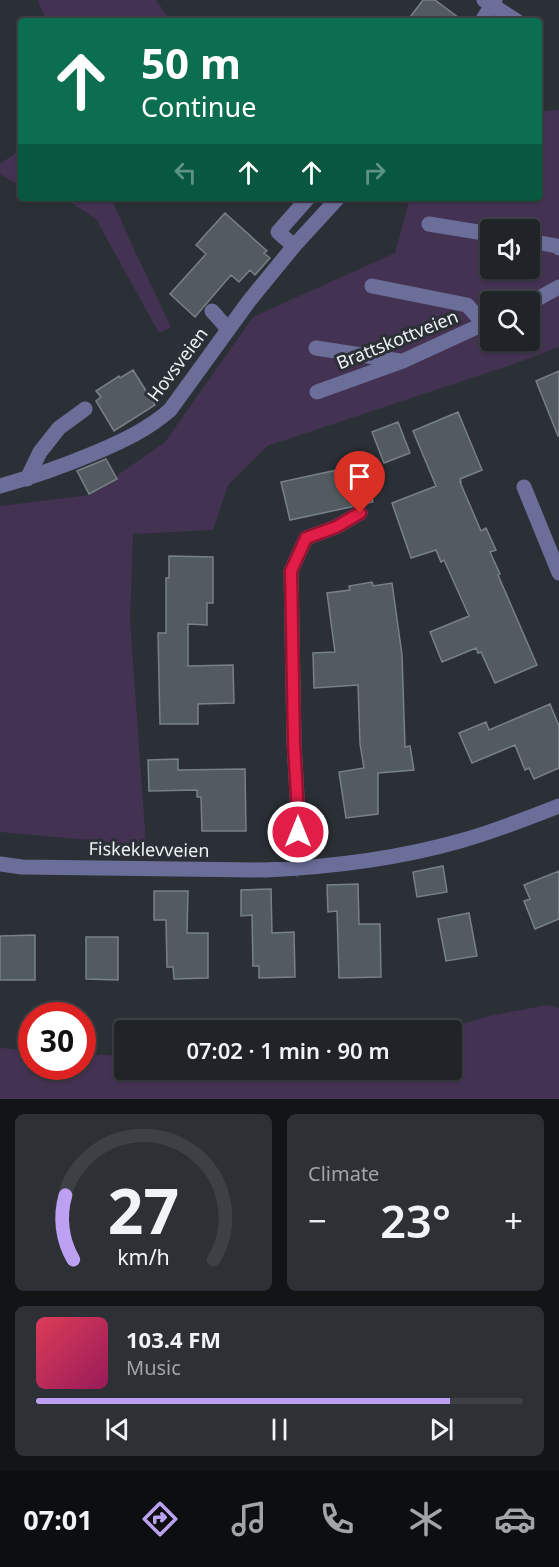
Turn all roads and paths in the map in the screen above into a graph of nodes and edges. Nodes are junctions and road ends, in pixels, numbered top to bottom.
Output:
1 (490, 2) edge
2 (483, 18) edge
3 (513, 18) edge
4 (305, 201) edge
5 (335, 201) edge
6 (429, 224) dead end
7 (480, 232) edge
8 (540, 243) edge
9 (294, 246) junction
10 (559, 248) edge
11 (372, 286) dead end
12 (559, 287) edge
13 (540, 297) edge
14 (212, 311) dead end
15 (480, 316) edge
16 (480, 325) edge
17 (228, 329) junction
18 (316, 348) dead end
19 (403, 361) junction
20 (317, 392) dead end
21 (85, 409) dead end
22 (27, 479) junction
23 (0, 486) edge
24 (524, 487) dead end
25 (360, 513) dead end
26 (559, 573) edge
27 (559, 806) edge
28 (0, 864) edge
29 (297, 868) junction

1 - 2 street
1 - 3 street
4 - 9 street
5 - 9 street, Hovsveien
6 - 7 street
8 - 10 street
9 - 17 street, Hovsveien
11 - 15 street
12 - 13 street
14 - 17 street
16 - 19 street, Brattskottveien
17 - 22 street, Hovsveien
18 - 19 street
19 - 20 street, Brattskottveien
21 - 22 street
22 - 23 street, Hovsveien
24 - 26 street
25 - 29 street
27 - 29 street, Fiskeklevveien
28 - 29 street, Fiskeklevveien

